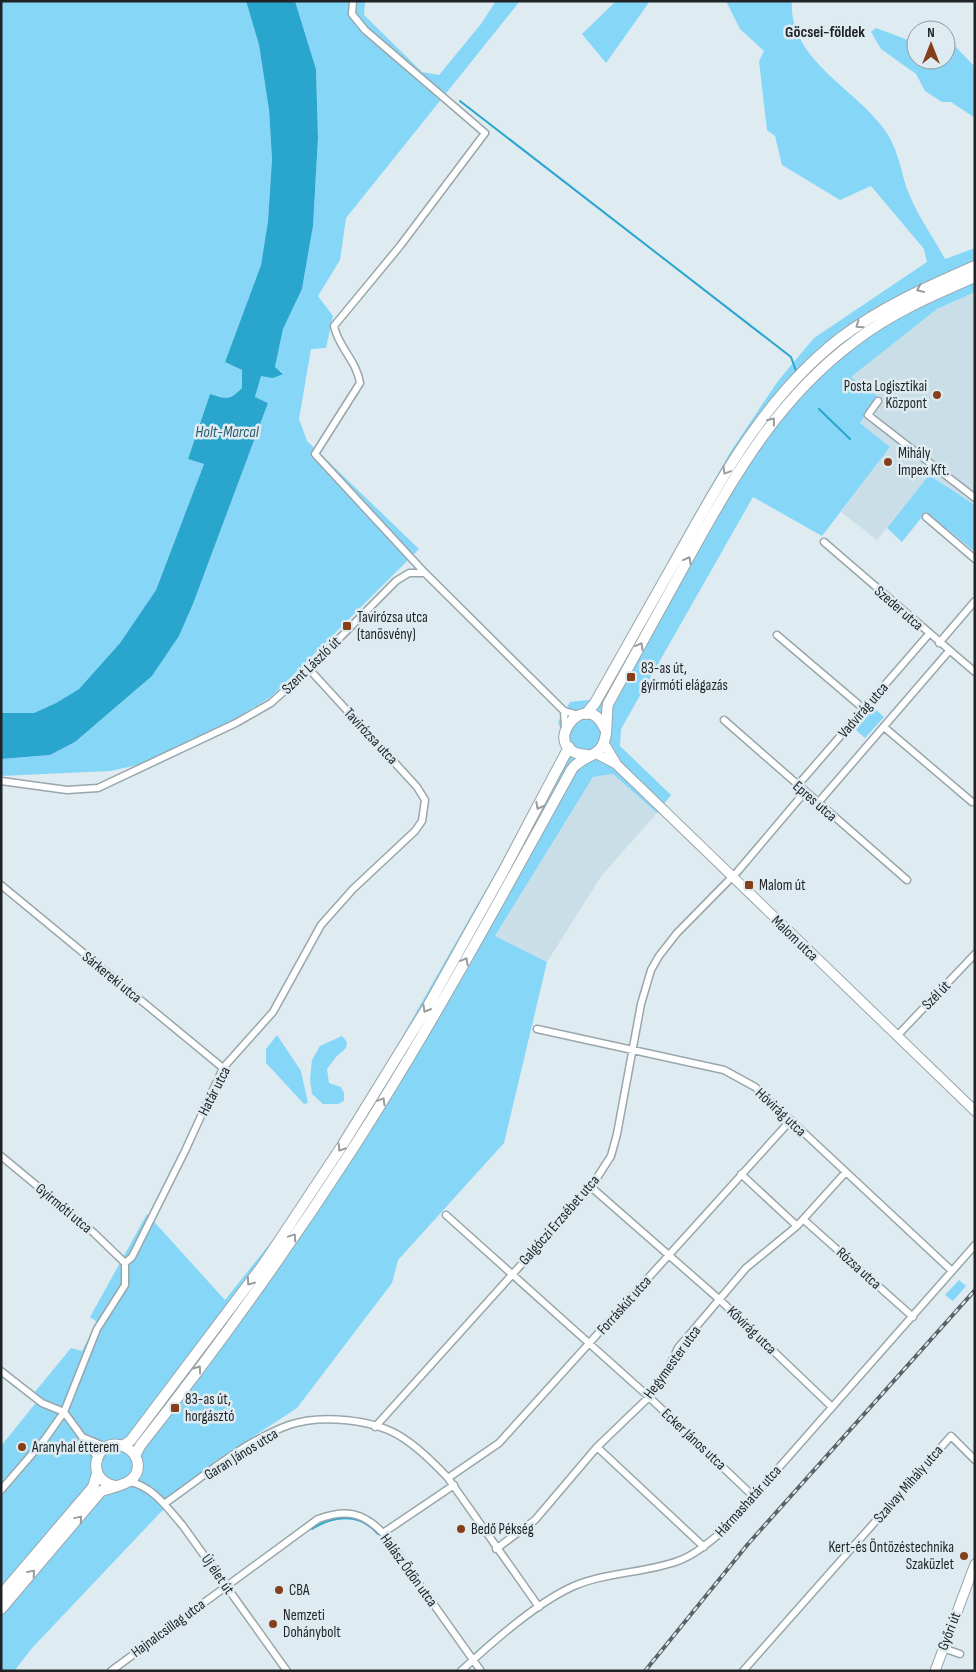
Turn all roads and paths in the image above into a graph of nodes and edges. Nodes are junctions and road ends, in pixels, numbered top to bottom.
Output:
1 (353, 1) edge
2 (975, 266) edge
3 (975, 277) edge
4 (878, 401) dead end
5 (975, 498) edge
6 (926, 517) dead end
7 (824, 542) dead end
8 (975, 559) edge
9 (425, 573) junction
10 (975, 601) edge
11 (777, 634) dead end
12 (929, 634) junction
13 (939, 643) junction
14 (949, 651) junction
15 (309, 669) junction
16 (975, 672) edge
17 (864, 709) junction
18 (564, 711) junction
19 (582, 714) junction
20 (724, 720) dead end
21 (884, 727) junction
22 (566, 728) junction
23 (605, 730) junction
24 (604, 743) junction
25 (569, 747) junction
26 (591, 754) junction
27 (616, 764) junction
28 (1, 781) edge
29 (797, 786) junction
30 (804, 793) junction
31 (972, 802) dead end
32 (817, 804) junction
33 (426, 806) joint
34 (731, 876) junction
35 (906, 880) dead end
36 (1, 885) edge
37 (975, 954) edge
38 (537, 1029) dead end
39 (897, 1036) junction
40 (633, 1050) junction
41 (223, 1068) junction
42 (975, 1111) edge
43 (791, 1120) junction
44 (1, 1156) edge
45 (845, 1173) junction
46 (741, 1174) junction
47 (591, 1187) junction
48 (446, 1214) dead end
49 (804, 1220) junction
50 (797, 1226) junction
51 (975, 1245) edge
52 (669, 1256) junction
53 (125, 1263) junction
54 (952, 1271) junction
55 (512, 1273) junction
56 (720, 1300) junction
57 (913, 1317) junction
58 (588, 1345) junction
59 (1, 1371) edge
60 (649, 1397) junction
61 (832, 1407) junction
62 (64, 1412) junction
63 (375, 1427) junction
64 (82, 1436) junction
65 (123, 1446) junction
66 (597, 1447) junction
67 (106, 1448) junction
68 (136, 1456) junction
69 (97, 1457) junction
70 (975, 1460) edge
71 (137, 1471) junction
72 (97, 1474) junction
73 (448, 1478) junction
74 (129, 1482) junction
75 (141, 1485) junction
76 (454, 1485) junction
77 (115, 1486) junction
78 (1, 1490) edge
79 (753, 1496) junction
80 (164, 1504) junction
81 (383, 1533) junction
82 (704, 1547) junction
83 (496, 1549) junction
84 (975, 1564) edge
85 (226, 1586) junction
86 (1, 1595) edge
87 (539, 1607) junction
88 (1, 1609) edge
89 (943, 1648) junction
90 (960, 1654) dead end
91 (473, 1660) junction
92 (111, 1671) edge
93 (287, 1671) edge
94 (461, 1671) edge
95 (480, 1671) edge
96 (743, 1671) edge
97 (935, 1671) edge

1 - 9 street
2 -> 19 main road
23 -> 3 main road
4 - 5 street
6 - 8 street
7 - 12 street, Szeder utca
9 - 15 street, Szent László út
9 - 18 street
10 - 13 street
11 - 17 street
12 - 13 street, Szeder utca
12 - 17 street, Vadvirág utca
13 - 14 street, Szeder utca
14 - 16 street, Szeder utca
14 - 21 street
15 - 28 street, Szent László út
15 - 33 street, Tavirózsa utca
17 - 29 street, Vadvirág utca
18 - 19 street
18 - 22 street
19 - 22 main road
19 - 23 main road
20 - 29 street, Epres utca
21 - 31 street
21 - 32 street
22 - 25 main road
23 - 24 main road
24 - 26 main road
24 - 27 main road
25 - 26 main road
25 -> 65 main road
26 - 27 main road
68 -> 26 main road
27 - 34 main road, Malom utca
29 - 30 street, Epres utca
30 - 32 street, Epres utca
30 - 34 street
32 - 35 street, Epres utca
33 - 41 street, Határ utca
34 - 39 main road, Malom utca
34 - 40 street, Galgóczi Erzsébet utca
36 - 41 street, Sárkereki utca
37 - 39 street, Szél út
38 - 40 street, Hóvirág utca
39 - 42 main road, Malom utca
40 - 43 street, Hóvirág utca
40 - 47 street, Galgóczi Erzsébet utca
41 - 53 street, Határ utca
43 - 45 street, Hóvirág utca
43 - 46 street, Forráskút utca
44 - 53 street, Gyirmóti utca
45 - 49 street, Hegymester utca
45 - 54 street, Hóvirág utca
46 - 50 street
46 - 52 street, Forráskút utca
47 - 52 street, Kővirág utca
47 - 55 street, Galgóczi Erzsébet utca
48 - 55 street, Ecker János utca
49 - 50 street, Hegymester utca
49 - 57 street, Rózsa utca
50 - 56 street, Hegymester utca
51 - 54 street, Hármashatár utca
52 - 56 street, Kővirág utca
52 - 58 street, Forráskút utca
53 - 62 street
54 - 57 street, Hármashatár utca
55 - 58 street, Ecker János utca
55 - 63 street, Galgóczi Erzsébet utca
56 - 60 street, Hegymester utca
56 - 61 street, Kővirág utca
57 - 61 street, Hármashatár utca
58 - 60 street, Ecker János utca
58 - 73 street, Forráskút utca
59 - 62 street
60 - 66 street, Hegymester utca
60 - 79 street, Ecker János utca
61 - 79 street, Hármashatár utca
62 - 64 street
62 - 78 street
63 - 73 street, Garan János utca
63 - 80 street, Garan János utca
64 - 67 street
64 - 69 street
65 - 67 main road
65 - 68 main road
66 - 82 street
66 - 83 street, Hegymester utca
67 - 69 main road
68 - 71 main road
69 - 72 main road
70 - 96 street, Szalvay Mihály utca
71 - 74 main road
71 - 75 street
72 - 77 main road
72 - 86 main road
73 - 76 street, Garan János utca
74 - 75 street, Új élet út
74 - 77 main road
75 - 80 street, Új élet út
76 - 81 street
76 - 83 street, Garan János utca
88 -> 77 main road
79 - 82 street, Hármashatár utca
80 - 85 street, Új élet út
81 - 85 street, Halász Ödön utca
81 - 91 street, Halász Ödön utca
82 - 87 street, Hármashatár utca
83 - 87 street, Garan János utca
84 - 89 main road, Győri út
85 - 92 street, Hajnalcsillag utca
85 - 93 street, Új élet út
87 - 91 street, Hármashatár utca
89 - 90 street
89 - 97 main road, Győri út
91 - 94 street, Hármashatár utca
91 - 95 street, Halász Ödön utca

